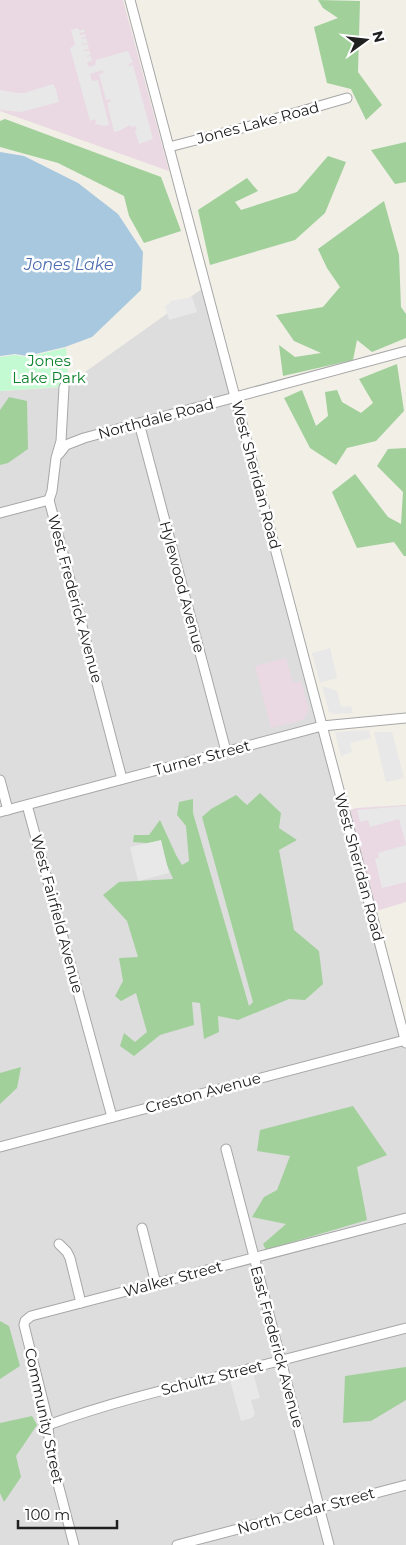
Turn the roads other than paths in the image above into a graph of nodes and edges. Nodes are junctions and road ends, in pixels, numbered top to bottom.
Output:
1 (130, 0) edge
2 (346, 98) dead end
3 (168, 147) junction
4 (406, 351) edge
5 (64, 387) dead end
6 (235, 397) junction
7 (139, 423) junction
8 (56, 458) junction
9 (49, 500) junction
10 (0, 513) edge
11 (406, 718) edge
12 (322, 726) junction
13 (226, 752) junction
14 (122, 779) junction
15 (0, 780) edge
16 (27, 805) junction
17 (4, 811) edge
18 (406, 1042) edge
19 (112, 1117) junction
20 (0, 1146) edge
21 (226, 1149) dead end
22 (406, 1218) edge
23 (142, 1228) dead end
24 (59, 1244) dead end
25 (253, 1258) junction
26 (156, 1284) junction
27 (81, 1303) junction
28 (28, 1318) joint
29 (406, 1328) edge
30 (280, 1360) junction
31 (48, 1425) junction
32 (406, 1485) edge
33 (320, 1508) junction
34 (74, 1545) edge
35 (177, 1545) edge
36 (329, 1545) edge

1 - 3 street, West Sheridan Road
2 - 3 street, Jones Lake Road
3 - 6 street, West Sheridan Road
4 - 6 street, Northdale Road
5 - 8 street, West Frederick Avenue
6 - 7 street, Northdale Road
6 - 12 street, West Sheridan Road
7 - 8 street, Northdale Road
7 - 13 street, Hylewood Avenue
8 - 9 street, West Frederick Avenue
9 - 10 street
9 - 14 street, West Frederick Avenue
11 - 12 street, Turner Street
12 - 13 street, Turner Street
12 - 18 street, West Sheridan Road
13 - 14 street, Turner Street
14 - 16 street, Turner Street
15 - 17 street
16 - 17 street, Turner Street
16 - 19 street, West Fairfield Avenue
18 - 19 street, Creston Avenue
19 - 20 street, Creston Avenue
21 - 25 street, East Frederick Avenue
22 - 25 street, Walker Street
23 - 26 street
24 - 27 street
25 - 26 street, Walker Street
25 - 30 street, East Frederick Avenue
26 - 27 street, Walker Street
27 - 28 street, Walker Street
28 - 31 street, Community Street
29 - 30 street, Schultz Street
30 - 31 street, Schultz Street
30 - 33 street, East Frederick Avenue
31 - 34 street, Community Street
32 - 33 street, North Cedar Street
33 - 35 street, North Cedar Street
33 - 36 street, East Frederick Avenue

